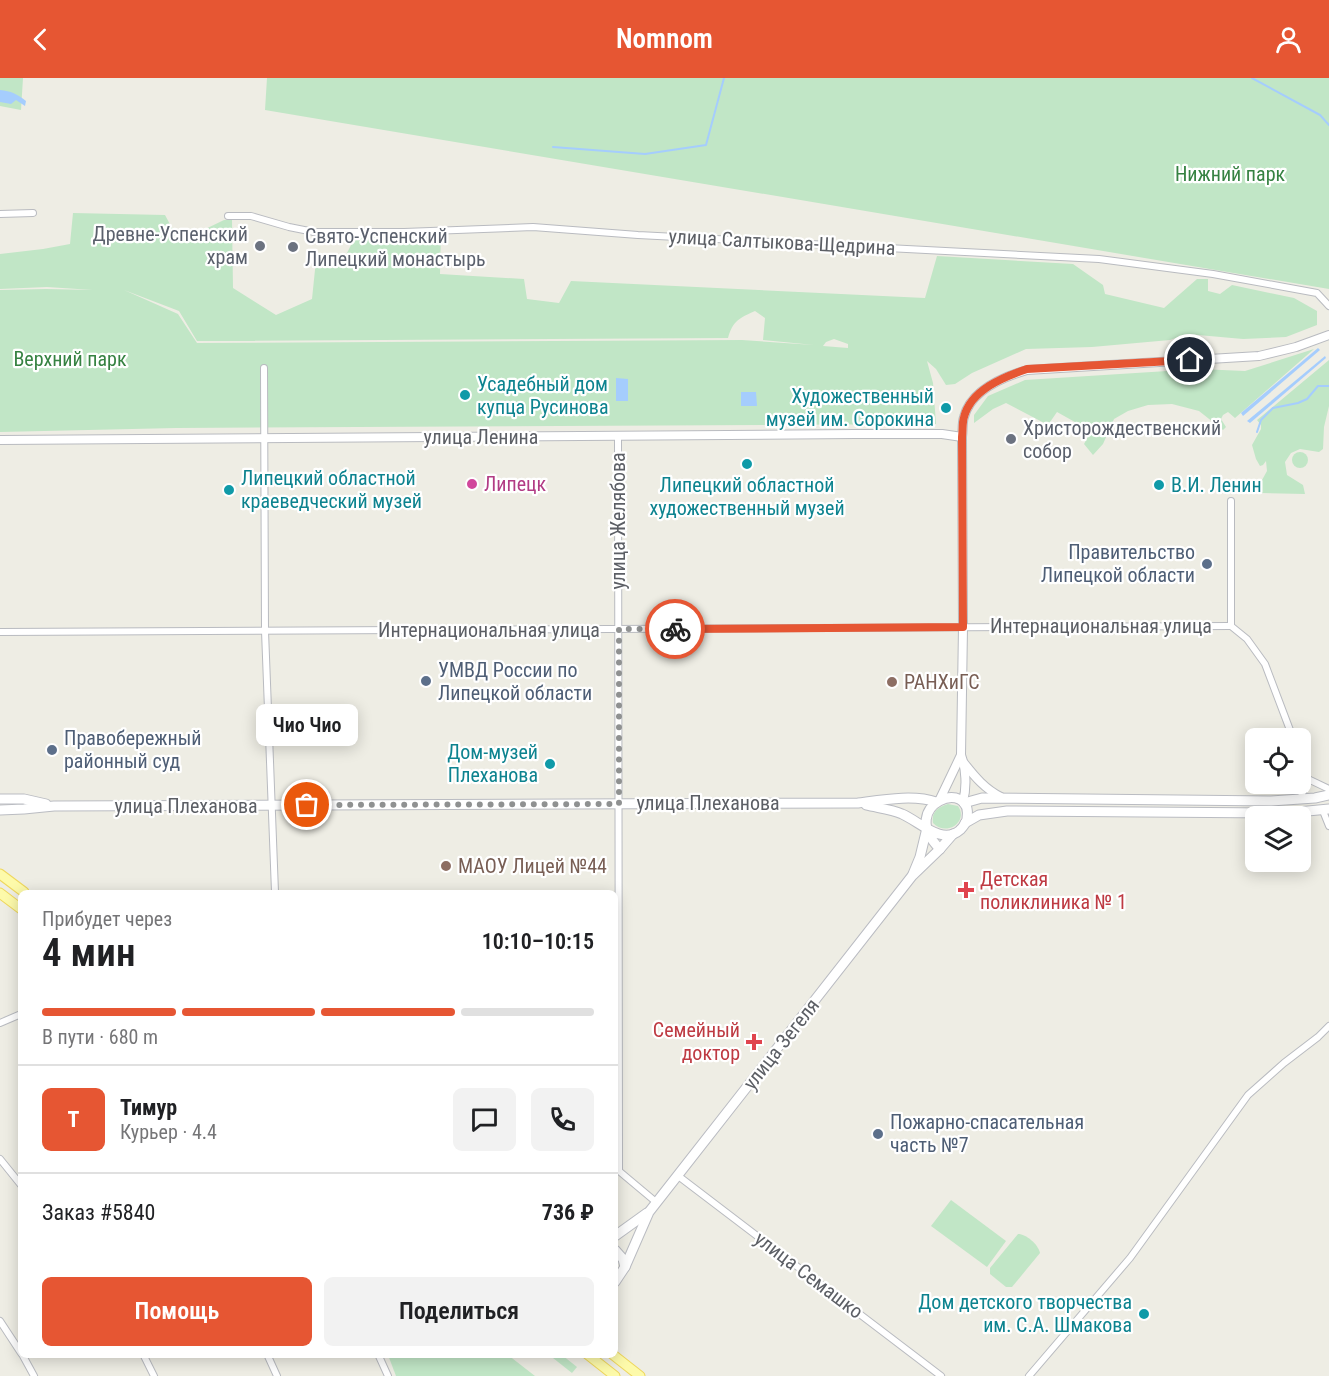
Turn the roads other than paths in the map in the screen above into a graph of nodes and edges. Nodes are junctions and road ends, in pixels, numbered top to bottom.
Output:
1 (33, 213) dead end
2 (0, 214) edge
3 (228, 216) dead end
4 (1329, 306) edge
5 (1329, 335) edge
6 (264, 368) dead end
7 (618, 435) junction
8 (962, 437) junction
9 (265, 438) junction
10 (0, 440) edge
11 (1231, 501) dead end
12 (1230, 626) junction
13 (963, 627) junction
14 (619, 629) junction
15 (266, 631) junction
16 (0, 632) edge
17 (1289, 728) edge
18 (962, 759) junction
19 (1311, 780) edge
20 (1329, 789) edge
21 (1302, 794) edge
22 (1329, 795) edge
23 (1001, 797) junction
24 (0, 799) edge
25 (1300, 799) junction
26 (938, 801) junction
27 (964, 802) junction
28 (858, 803) junction
29 (619, 804) junction
30 (54, 806) junction
31 (272, 806) junction
32 (0, 810) edge
33 (1326, 810) edge
34 (965, 823) junction
35 (1329, 826) edge
36 (927, 828) junction
37 (953, 834) junction
38 (940, 849) junction
39 (0, 874) edge
40 (912, 876) junction
41 (21, 890) edge
42 (275, 890) edge
43 (0, 893) edge
44 (618, 900) edge
45 (18, 907) edge
46 (18, 1015) edge
47 (0, 1023) edge
48 (1329, 1026) edge
49 (618, 1083) edge
50 (0, 1159) edge
51 (677, 1175) junction
52 (18, 1181) edge
53 (656, 1202) junction
54 (649, 1212) junction
55 (618, 1234) edge
56 (618, 1253) edge
57 (625, 1267) junction
58 (618, 1278) edge
59 (0, 1321) edge
60 (18, 1349) edge
61 (23, 1358) edge
62 (145, 1358) edge
63 (269, 1358) edge
64 (380, 1358) edge
65 (592, 1358) edge
66 (617, 1358) edge
67 (34, 1376) edge
68 (154, 1376) edge
69 (277, 1376) edge
70 (388, 1376) edge
71 (615, 1376) edge
72 (640, 1376) edge
73 (941, 1376) edge
74 (1029, 1376) edge

1 - 2 street
3 - 4 street, улица Салтыкова-Щедрина
5 - 8 street
6 - 9 street
7 - 8 street, улица Ленина
7 - 9 street, улица Ленина
7 - 14 street, улица Желябова
8 - 13 street
9 - 10 street, улица Ленина
9 - 15 street
11 - 12 street
12 - 13 street, Интернациональная улица
12 - 17 street
13 - 14 street, Интернациональная улица
13 - 18 street
14 - 15 street, Интернациональная улица
14 - 29 street, улица Желябова
15 - 16 street, Интернациональная улица
15 - 31 street
18 - 23 street
18 - 26 street
18 - 27 street
19 - 20 street
21 - 25 street
22 - 25 main road
23 - 25 main road
23 - 27 main road
24 - 30 main road, улица Плеханова
26 - 27 main road
26 - 28 main road, улица Плеханова
26 - 36 main road
27 - 34 main road
28 - 29 main road, улица Плеханова
28 - 36 main road, улица Плеханова
29 - 31 main road, улица Плеханова
29 - 44 street, улица Желябова
30 - 31 main road, улица Плеханова
30 - 32 main road, улица Плеханова
31 - 42 street
33 - 34 main road
33 - 35 street
34 - 37 main road
36 - 37 main road
36 - 38 main road
36 - 40 main road, улица Зегеля
37 - 38 main road, улица Зегеля
38 - 40 main road, улица Зегеля
39 - 41 main road
40 - 51 main road, улица Зегеля
43 - 45 main road
46 - 47 street
48 - 74 street
49 - 53 street, улица Желябова
50 - 52 street
51 - 53 main road, улица Зегеля
51 - 73 street, улица Семашко
53 - 54 main road, улица Зегеля
54 - 55 main road
54 - 57 main road
56 - 57 main road
57 - 58 main road
59 - 60 street
61 - 67 street
62 - 68 street
63 - 69 street
64 - 70 street
65 - 71 main road
66 - 72 main road

